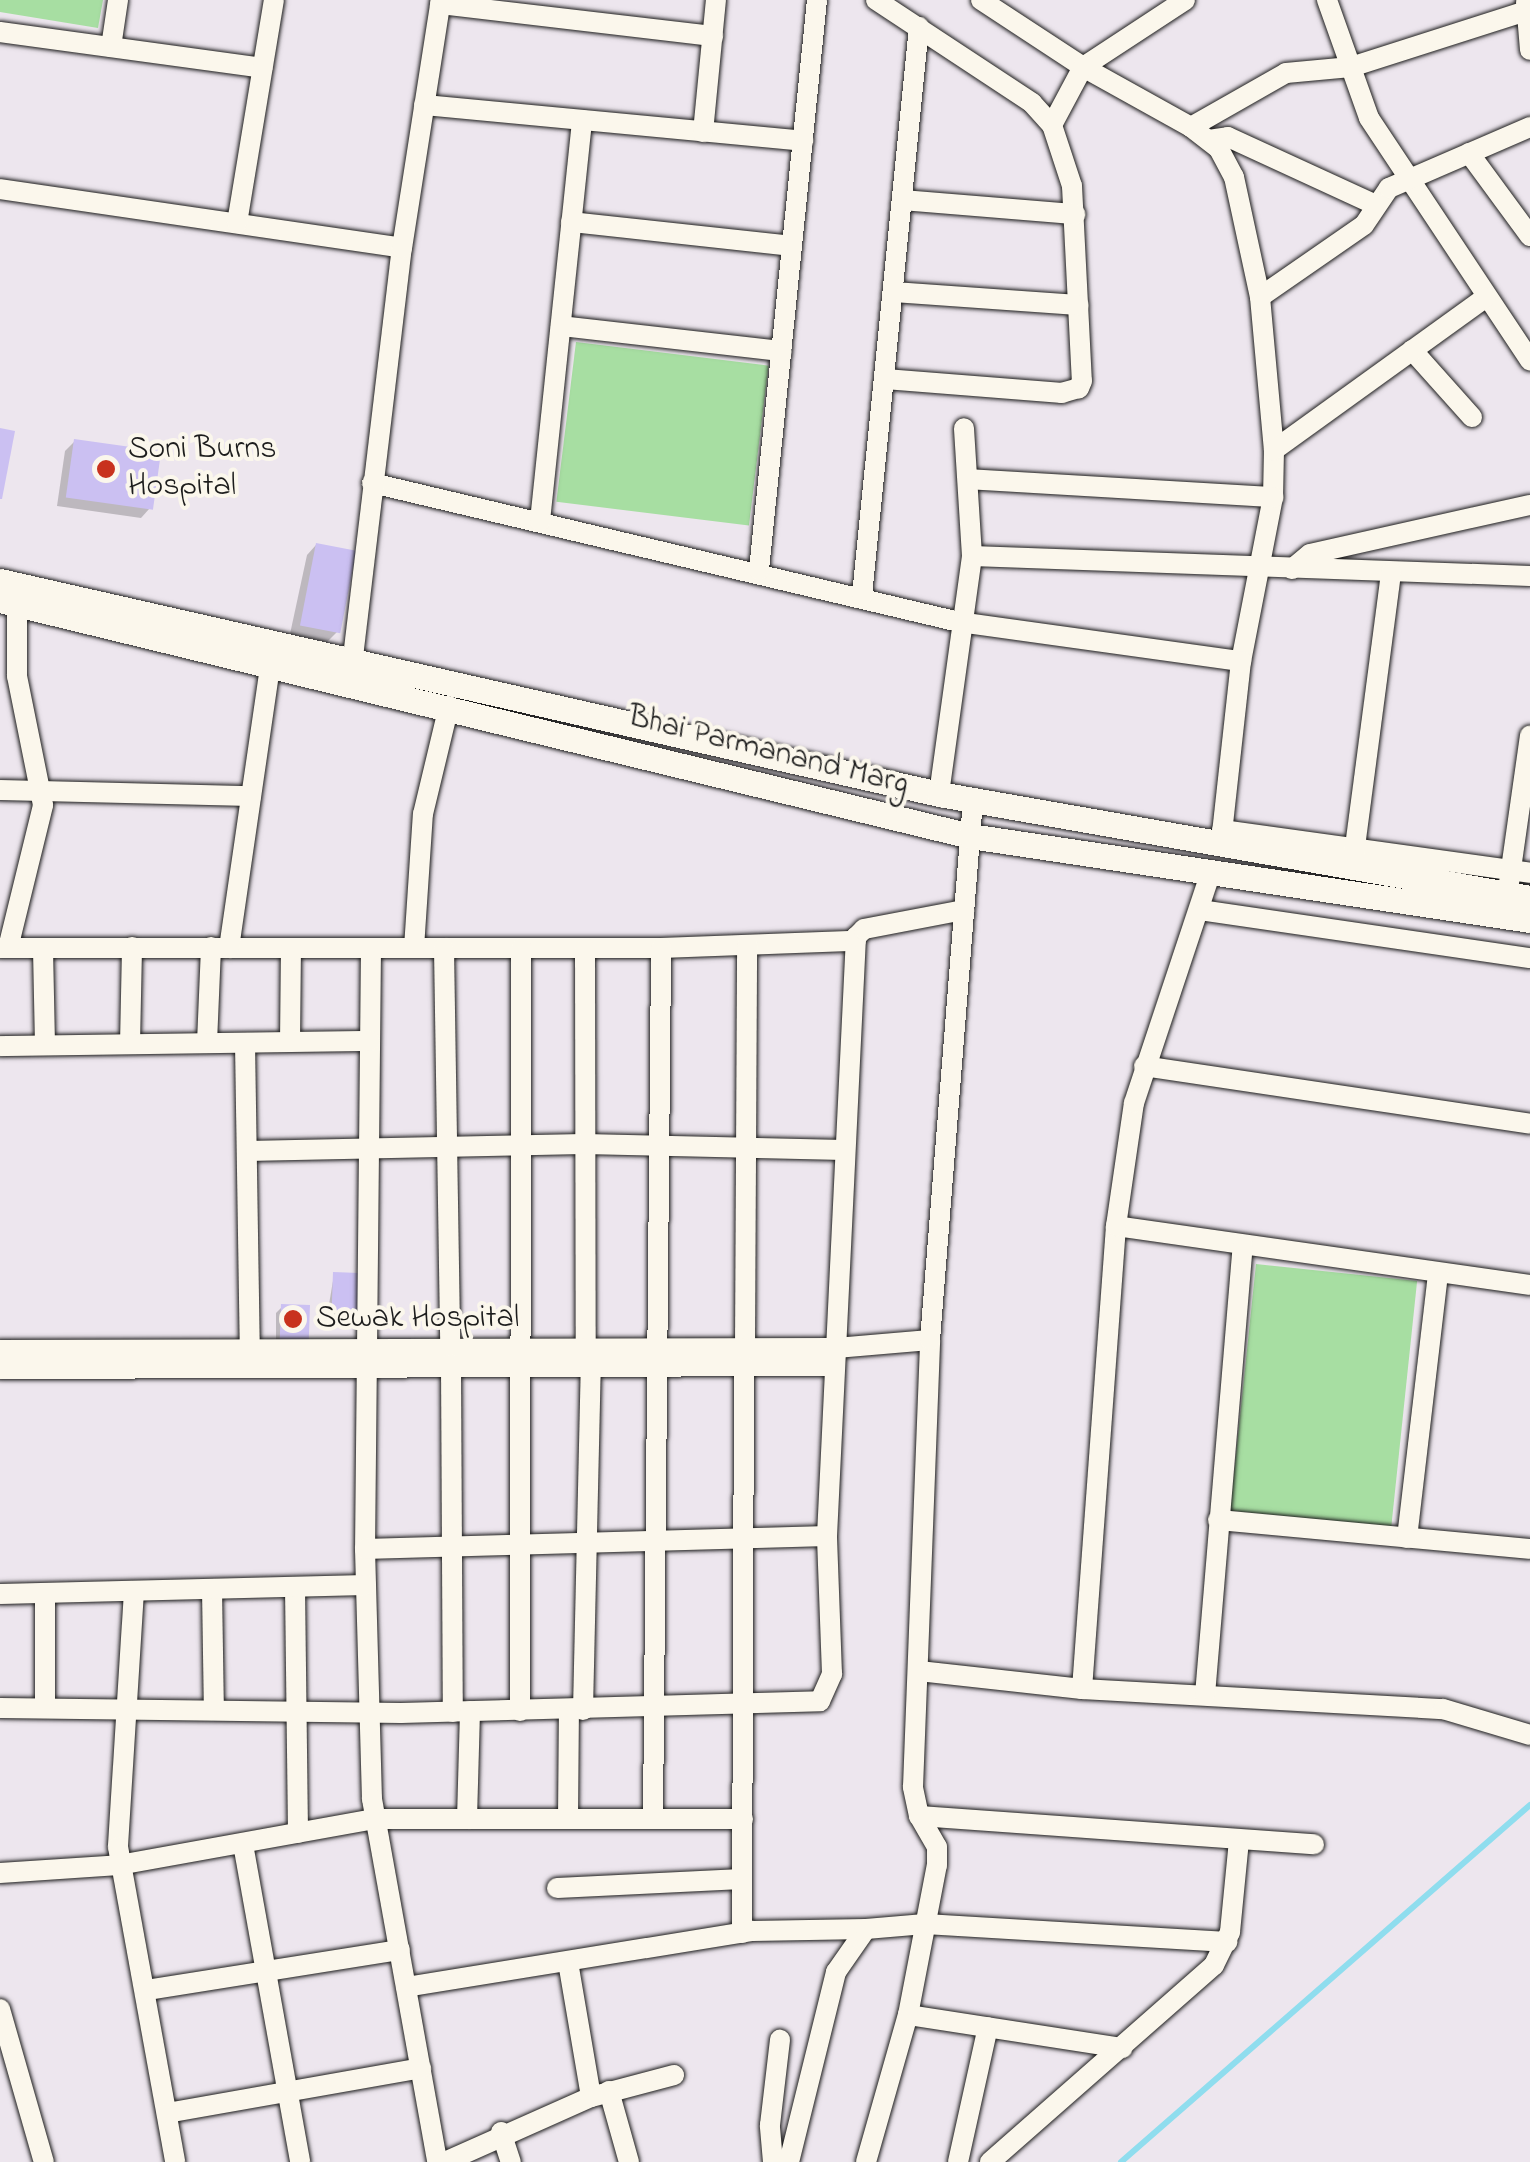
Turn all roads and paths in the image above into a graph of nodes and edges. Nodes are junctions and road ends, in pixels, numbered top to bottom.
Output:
1 (118, 0) edge
2 (274, 0) edge
3 (716, 0) edge
4 (817, 0) edge
5 (876, 0) edge
6 (981, 0) edge
7 (1185, 0) edge
8 (1332, 1) edge
9 (440, 2) edge
10 (1528, 7) edge
11 (919, 27) junction
12 (0, 32) edge
13 (713, 36) junction
14 (111, 47) junction
15 (1530, 50) edge
16 (1351, 67) junction
17 (263, 68) junction
18 (1083, 68) junction
19 (424, 106) junction
20 (582, 120) junction
21 (1052, 125) junction
22 (1191, 127) junction
23 (1530, 128) edge
24 (703, 132) junction
25 (1210, 140) junction
26 (802, 141) junction
27 (1469, 153) junction
28 (1410, 183) junction
29 (0, 189) edge
30 (904, 200) junction
31 (1376, 205) junction
32 (1075, 214) junction
33 (572, 222) junction
34 (237, 224) junction
35 (1530, 236) edge
36 (792, 246) junction
37 (402, 248) junction
38 (894, 292) junction
39 (1260, 297) junction
40 (1485, 298) junction
41 (1079, 305) junction
42 (560, 326) junction
43 (1412, 350) junction
44 (782, 351) junction
45 (1530, 360) edge
46 (886, 379) junction
47 (1472, 417) dead end
48 (964, 428) dead end
49 (1274, 450) junction
50 (968, 479) junction
51 (372, 483) junction
52 (1273, 498) junction
53 (1530, 504) edge
54 (540, 520) junction
55 (972, 556) junction
56 (1260, 568) junction
57 (1292, 569) junction
58 (760, 570) junction
59 (1391, 572) junction
60 (1530, 576) edge
61 (0, 581) edge
62 (862, 596) junction
63 (8, 602) edge
64 (959, 622) junction
65 (271, 661) junction
66 (1241, 661) junction
67 (352, 669) junction
68 (449, 706) junction
69 (1530, 736) edge
70 (0, 790) edge
71 (43, 790) junction
72 (939, 794) junction
73 (251, 796) junction
74 (973, 800) junction
75 (970, 836) junction
76 (1221, 836) junction
77 (1354, 860) junction
78 (1211, 872) junction
79 (1520, 884) edge
80 (964, 910) junction
81 (1200, 910) junction
82 (1530, 920) edge
83 (856, 941) junction
84 (748, 945) junction
85 (132, 947) junction
86 (220, 947) junction
87 (4, 948) edge
88 (43, 948) junction
89 (291, 948) junction
90 (371, 948) junction
91 (414, 948) junction
92 (444, 948) junction
93 (521, 948) junction
94 (585, 948) junction
95 (661, 948) junction
96 (1530, 958) edge
97 (370, 1041) junction
98 (290, 1042) junction
99 (208, 1043) junction
100 (245, 1043) junction
101 (130, 1044) junction
102 (45, 1045) junction
103 (0, 1046) edge
104 (1144, 1066) junction
105 (1530, 1124) edge
106 (584, 1144) junction
107 (520, 1145) junction
108 (660, 1145) junction
109 (446, 1146) junction
110 (744, 1147) junction
111 (368, 1148) junction
112 (844, 1150) junction
113 (247, 1151) junction
114 (1116, 1226) junction
115 (1243, 1246) junction
116 (1438, 1272) junction
117 (1530, 1285) edge
118 (930, 1340) junction
119 (0, 1350) edge
120 (250, 1351) junction
121 (744, 1356) junction
122 (370, 1357) junction
123 (450, 1357) junction
124 (524, 1357) junction
125 (588, 1357) junction
126 (662, 1357) junction
127 (835, 1357) junction
128 (204, 1358) junction
129 (0, 1369) edge
130 (1218, 1520) junction
131 (827, 1536) junction
132 (743, 1538) junction
133 (1407, 1538) junction
134 (657, 1541) junction
135 (584, 1542) junction
136 (520, 1544) junction
137 (451, 1546) junction
138 (366, 1548) junction
139 (1530, 1549) edge
140 (366, 1585) junction
141 (295, 1587) junction
142 (212, 1589) junction
143 (134, 1591) junction
144 (45, 1593) junction
145 (0, 1594) edge
146 (919, 1671) junction
147 (1082, 1689) junction
148 (1204, 1696) junction
149 (0, 1708) edge
150 (45, 1708) junction
151 (744, 1708) junction
152 (126, 1709) junction
153 (655, 1709) junction
154 (214, 1710) junction
155 (576, 1710) junction
156 (294, 1711) junction
157 (520, 1711) junction
158 (370, 1712) junction
159 (462, 1712) junction
160 (1530, 1735) edge
161 (919, 1816) junction
162 (375, 1819) junction
163 (468, 1819) junction
164 (568, 1819) junction
165 (653, 1819) junction
166 (743, 1820) junction
167 (298, 1833) junction
168 (1239, 1840) junction
169 (243, 1844) junction
170 (1314, 1844) dead end
171 (120, 1865) junction
172 (0, 1874) edge
173 (742, 1879) junction
174 (557, 1888) dead end
175 (925, 1924) junction
176 (866, 1929) junction
177 (742, 1933) junction
178 (1227, 1942) junction
179 (400, 1950) junction
180 (568, 1962) junction
181 (266, 1970) junction
182 (406, 1986) junction
183 (146, 1990) junction
184 (0, 2009) edge
185 (908, 2014) junction
186 (988, 2027) junction
187 (780, 2040) dead end
188 (1122, 2048) junction
189 (421, 2068) junction
190 (674, 2075) dead end
191 (288, 2094) junction
192 (600, 2094) junction
193 (167, 2112) junction
194 (500, 2132) junction
195 (44, 2162) edge
196 (175, 2162) edge
197 (300, 2162) edge
198 (437, 2162) edge
199 (445, 2162) edge
200 (512, 2162) edge
201 (629, 2162) edge
202 (773, 2162) edge
203 (789, 2162) edge
204 (866, 2162) edge
205 (958, 2162) edge
206 (990, 2162) edge

1 - 14 street
2 - 17 street
3 - 13 street
4 - 26 street
5 - 11 street
6 - 18 street
7 - 18 street
8 - 16 street
9 - 13 street
9 - 19 street
10 - 15 street
10 - 16 street
11 - 21 street
11 - 30 street
12 - 14 street
13 - 24 street
14 - 17 street
16 - 22 street
16 - 28 street
17 - 34 street
18 - 21 street
18 - 22 street
19 - 20 street
19 - 37 street
20 - 24 street
20 - 33 street
21 - 32 street
22 - 25 street
23 - 27 street
24 - 26 street
25 - 31 street
25 - 39 street
26 - 36 street
27 - 28 street
27 - 35 street
28 - 31 street
28 - 40 street
29 - 34 street
30 - 32 street
30 - 38 street
31 - 39 street
32 - 41 street
33 - 36 street
33 - 42 street
34 - 37 street
36 - 44 street
37 - 51 street
38 - 41 street
38 - 46 street
39 - 49 street
40 - 43 street
40 - 45 street
41 - 46 street
42 - 44 street
42 - 54 street
43 - 47 street
43 - 49 street
44 - 58 street
46 - 62 street
48 - 50 street
49 - 52 street
50 - 52 street
50 - 55 street
51 - 54 street
51 - 67 street
52 - 56 street
53 - 57 street
54 - 58 street
55 - 56 street
55 - 64 street
56 - 57 street
56 - 66 street
57 - 59 street
58 - 62 street
59 - 60 street
59 - 77 street
61 - 67 street, Bhai Parmanand Marg
62 - 64 street
63 - 65 street, Bhai Parmanand Marg
63 - 71 street
64 - 66 street
64 - 72 street
65 - 67 street, Bhai Parmanand Marg
65 - 73 street
66 - 76 street
67 - 68 street, Bhai Parmanand Marg
67 - 72 street, Bhai Parmanand Marg
68 - 75 street, Bhai Parmanand Marg
68 - 91 street
69 - 79 street
70 - 71 street
71 - 73 street
71 - 87 street
72 - 74 street, Bhai Parmanand Marg
73 - 86 street
74 - 75 street
74 - 76 street, Bhai Parmanand Marg
75 - 78 street, Bhai Parmanand Marg
75 - 80 street
76 - 77 street, Bhai Parmanand Marg
77 - 79 street, Bhai Parmanand Marg
78 - 81 street
78 - 82 street, Bhai Parmanand Marg
80 - 83 street
80 - 118 street
81 - 96 street
81 - 104 street
83 - 84 street
83 - 112 street
84 - 95 street
84 - 110 street
85 - 86 street
85 - 88 street
85 - 101 street
86 - 89 street
86 - 99 street
87 - 88 street
88 - 102 street
89 - 90 street
89 - 98 street
90 - 91 street
90 - 97 street
91 - 92 street
92 - 93 street
92 - 109 street
93 - 94 street
93 - 107 street
94 - 95 street
94 - 106 street
95 - 108 street
97 - 98 street
97 - 111 street
98 - 100 street
99 - 100 street
99 - 101 street
100 - 113 street
101 - 102 street
102 - 103 street
104 - 105 street
104 - 114 street
106 - 107 street
106 - 108 street
106 - 125 street
107 - 109 street
107 - 124 street
108 - 110 street
108 - 126 street
109 - 111 street
109 - 123 street
110 - 112 street
110 - 121 street
111 - 113 street
111 - 122 street
112 - 127 street
113 - 120 street
114 - 115 street
114 - 147 street
115 - 116 street
115 - 130 street
116 - 117 street
116 - 133 street
118 - 127 street
118 - 146 street
119 - 128 street
120 - 122 street
120 - 128 street
121 - 126 street
121 - 127 street
121 - 132 street
122 - 123 street
122 - 128 street
122 - 138 street
123 - 124 street
123 - 137 street
124 - 125 street
124 - 136 street
125 - 126 street
125 - 135 street
126 - 134 street
127 - 131 street
128 - 129 street
130 - 133 street
130 - 148 street
131 - 132 street
131 - 151 street
132 - 134 street
132 - 151 street
133 - 139 street
134 - 135 street
134 - 153 street
135 - 136 street
135 - 155 street
136 - 137 street
136 - 157 street
137 - 138 street
137 - 159 street
138 - 140 street
140 - 141 street
140 - 158 street
141 - 142 street
141 - 156 street
142 - 143 street
142 - 154 street
143 - 144 street
143 - 152 street
144 - 145 street
144 - 150 street
146 - 147 street
146 - 161 street
147 - 148 street
148 - 160 street
149 - 150 street
150 - 152 street
151 - 153 street
151 - 166 street
152 - 154 street
152 - 171 street
153 - 155 street
153 - 165 street
154 - 156 street
155 - 157 street
155 - 164 street
156 - 158 street
156 - 167 street
157 - 159 street
158 - 159 street
158 - 162 street
159 - 163 street
161 - 168 street
161 - 175 street
162 - 163 street
162 - 167 street
162 - 179 street
163 - 164 street
164 - 165 street
165 - 166 street
166 - 173 street
167 - 169 street
168 - 170 street
168 - 178 street
169 - 171 street
169 - 181 street
171 - 172 street
171 - 183 street
173 - 174 street
173 - 177 street
175 - 176 street
175 - 178 street
175 - 185 street
176 - 177 street
176 - 203 street
177 - 180 street
178 - 188 street
179 - 181 street
179 - 182 street
180 - 182 street
180 - 192 street
181 - 183 street
181 - 191 street
182 - 189 street
183 - 193 street
184 - 195 street
185 - 186 street
185 - 204 street
186 - 188 street
186 - 205 street
187 - 202 street
188 - 206 street
189 - 191 street
189 - 198 street
190 - 192 street
191 - 193 street
191 - 197 street
192 - 194 street
192 - 201 street
193 - 196 street
194 - 199 street
194 - 200 street

